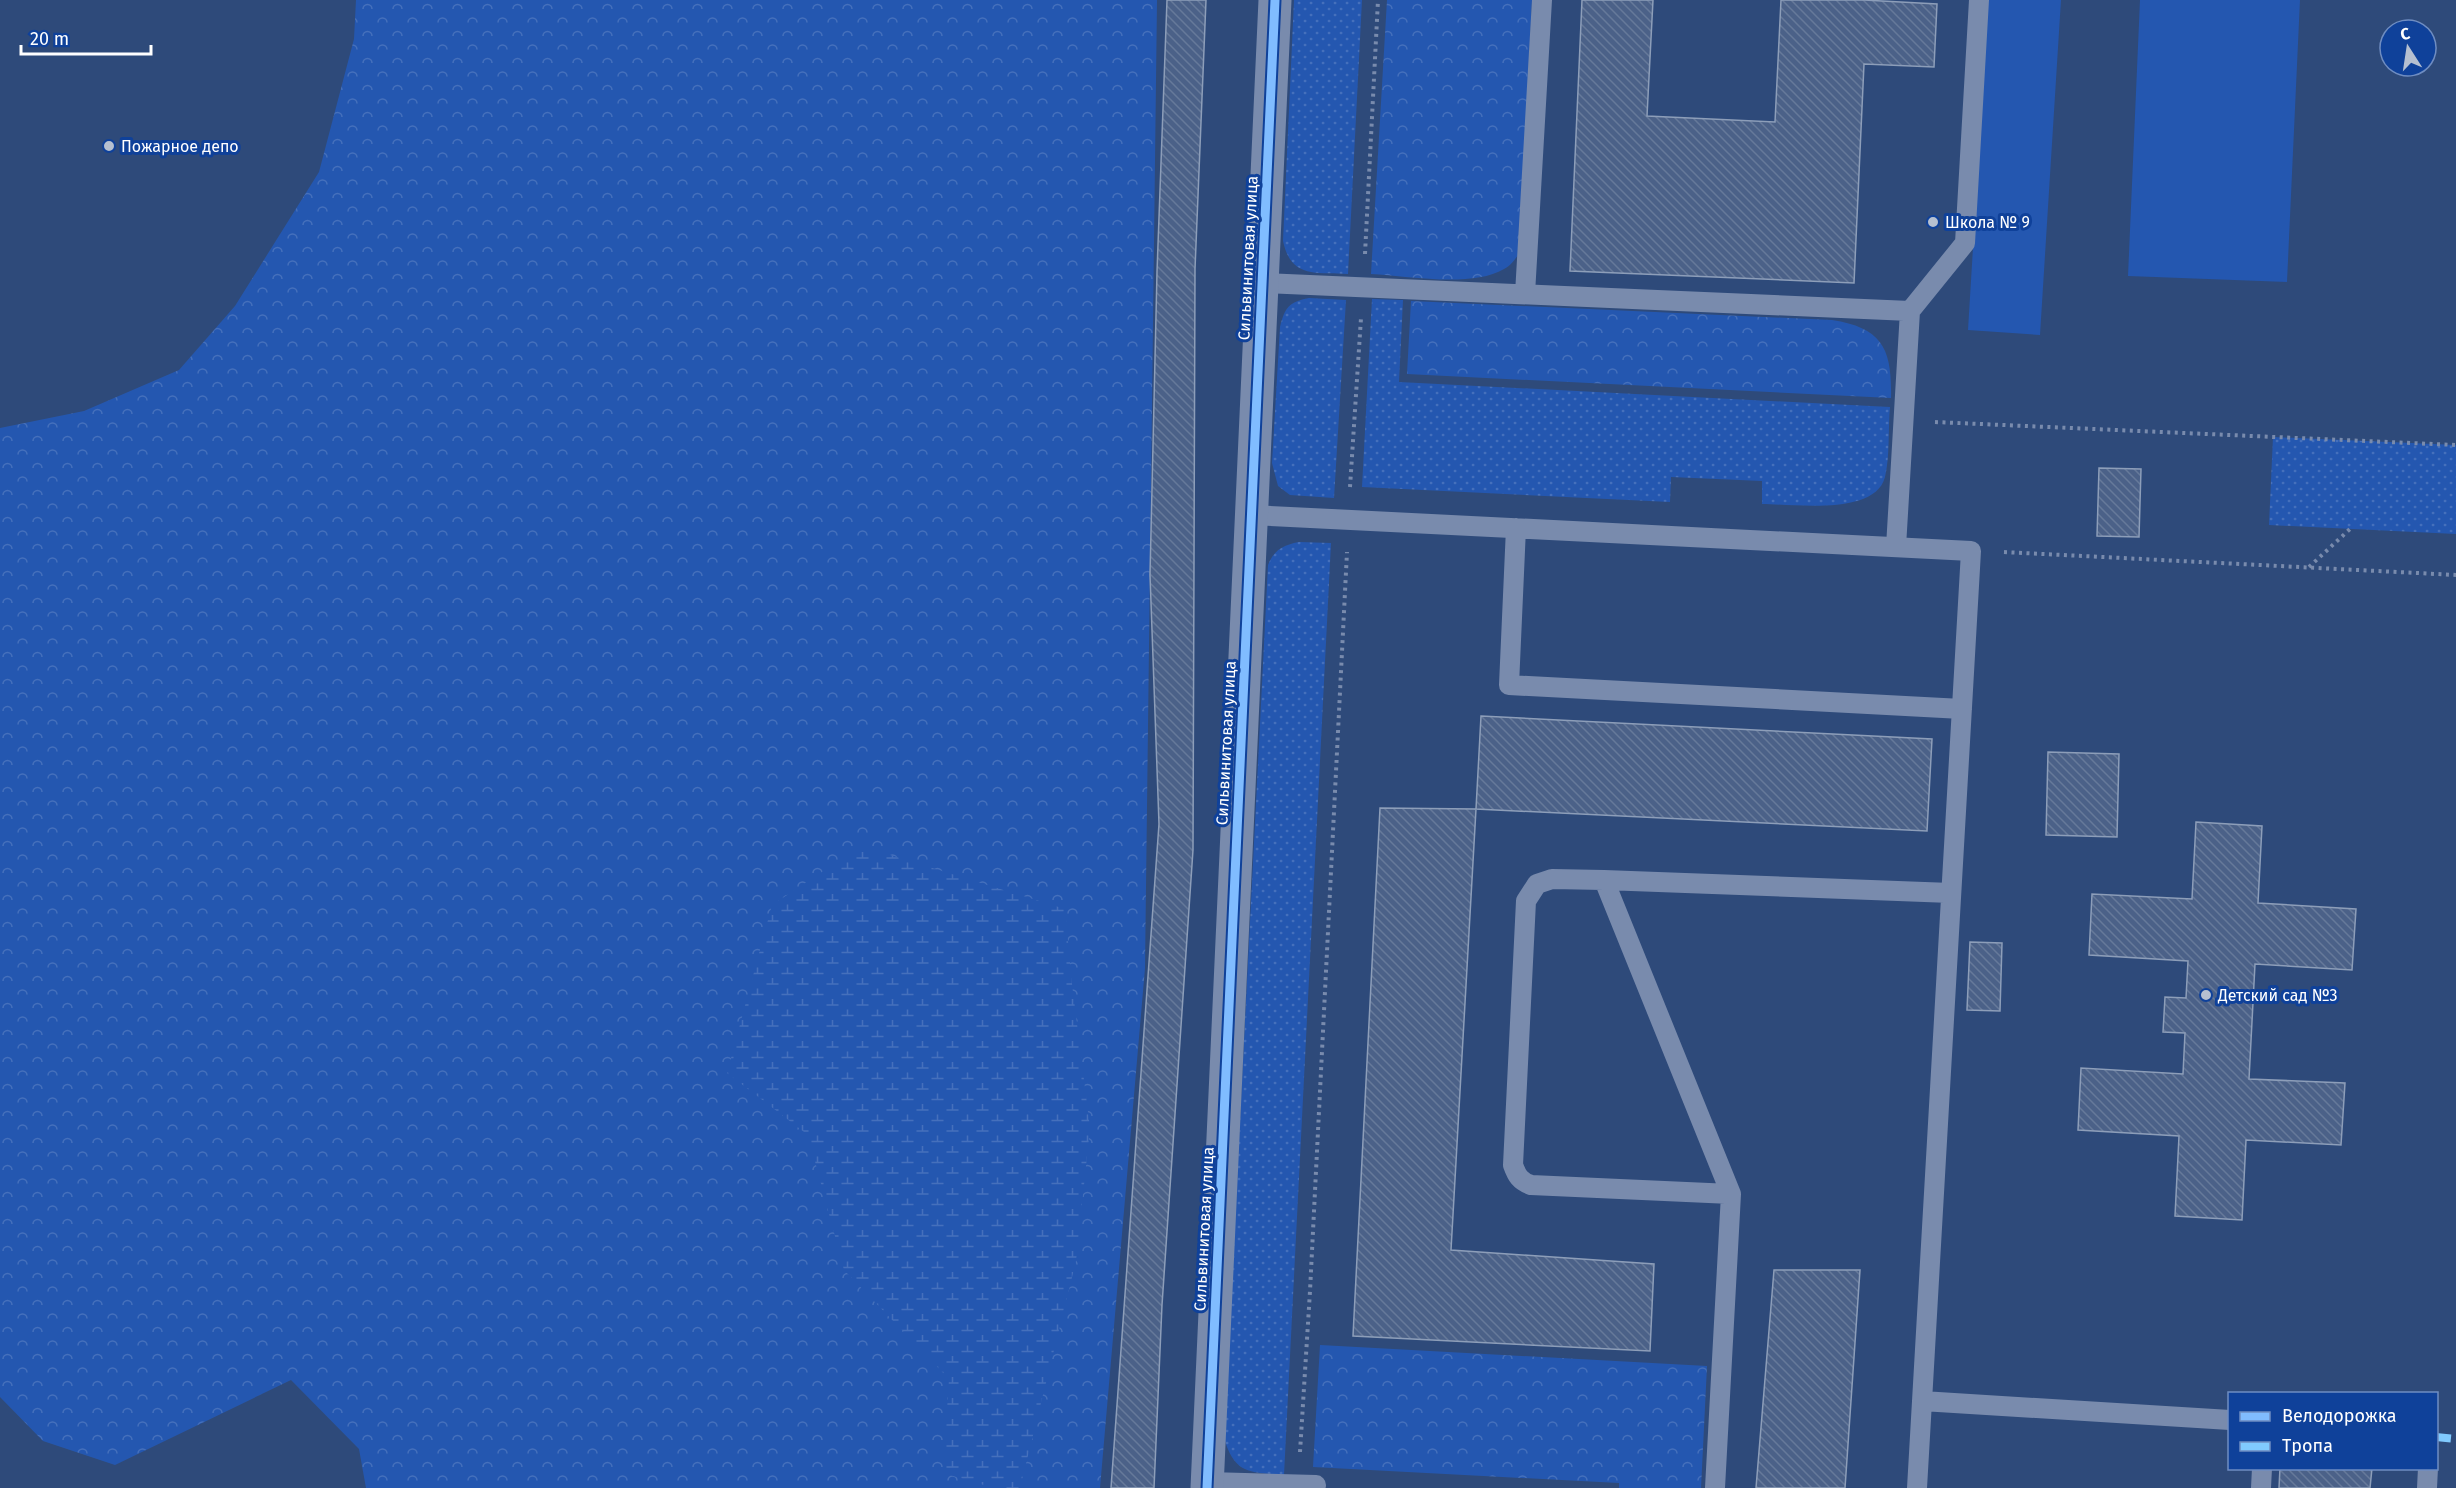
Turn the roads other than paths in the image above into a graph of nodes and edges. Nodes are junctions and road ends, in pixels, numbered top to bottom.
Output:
1 (1275, 0) edge
2 (1542, 0) edge
3 (1979, 0) edge
4 (1262, 283) junction
5 (1525, 294) junction
6 (1910, 311) junction
7 (1252, 515) junction
8 (1516, 528) junction
9 (1896, 547) junction
10 (1962, 709) junction
11 (1604, 880) junction
12 (1951, 893) junction
13 (1731, 1194) junction
14 (1922, 1401) junction
15 (2228, 1420) edge
16 (2262, 1470) edge
17 (2428, 1470) edge
18 (1208, 1485) edge
19 (1307, 1485) road end
20 (1715, 1488) edge
21 (1917, 1488) edge
22 (2261, 1488) edge
23 (2427, 1488) edge

1 - 4 street, Сильвинитовая улица
2 - 5 lane
3 - 6 lane
4 - 5 lane
4 - 7 street, Сильвинитовая улица
5 - 6 lane
6 - 9 lane
7 - 8 lane
7 - 18 street, Сильвинитовая улица
8 - 9 lane
8 - 10 lane
9 - 10 lane
10 - 12 lane
11 - 12 lane
11 - 13 lane
11 - 13 lane
12 - 14 lane
13 - 20 lane
14 - 15 lane
14 - 21 lane
16 - 22 lane
17 - 23 lane
18 - 19 lane

